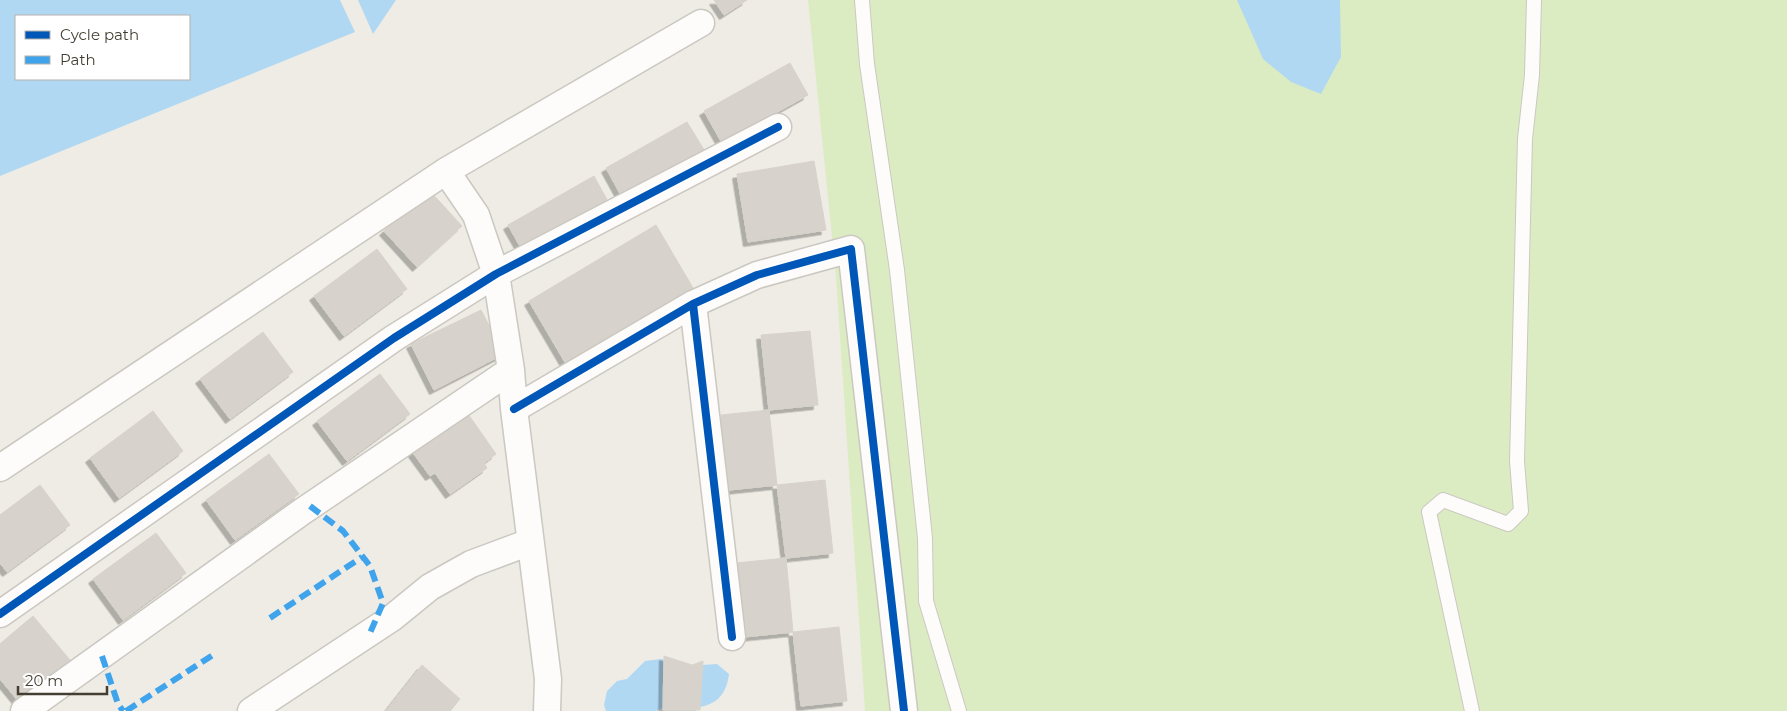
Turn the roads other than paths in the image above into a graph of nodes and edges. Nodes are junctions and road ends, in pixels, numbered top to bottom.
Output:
1 (862, 0) edge
2 (1534, 0) edge
3 (700, 23) dead end
4 (778, 127) dead end
5 (446, 171) junction
6 (496, 274) junction
7 (693, 304) junction
8 (510, 370) junction
9 (514, 409) junction
10 (0, 468) edge
11 (530, 542) junction
12 (0, 614) edge
13 (732, 637) dead end
14 (24, 711) edge
15 (250, 711) edge
16 (548, 711) edge
17 (904, 711) edge
18 (960, 711) edge
19 (1472, 711) edge

1 - 18 lane
2 - 19 lane
3 - 5 street
4 - 6 street
5 - 6 street
5 - 10 street
6 - 8 street
6 - 12 street
7 - 9 street
7 - 13 street
7 - 17 street
8 - 9 street
8 - 14 street
9 - 11 street
11 - 15 street
11 - 16 street

